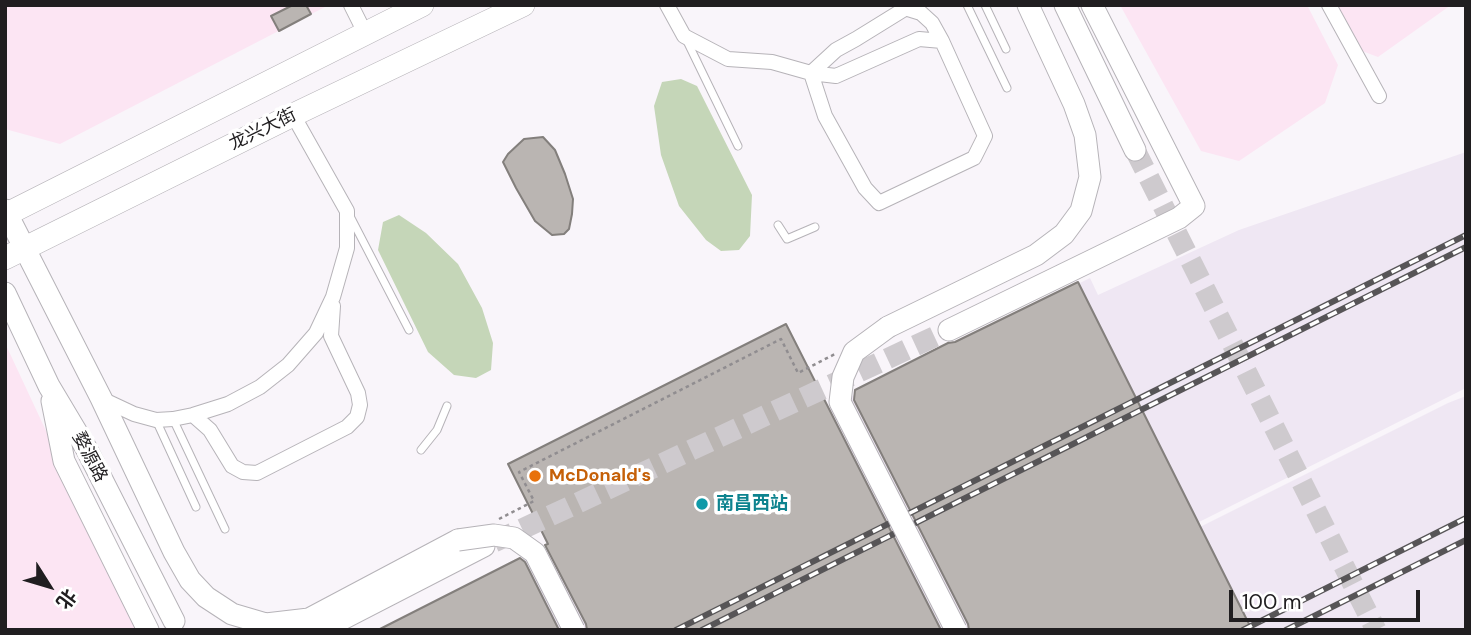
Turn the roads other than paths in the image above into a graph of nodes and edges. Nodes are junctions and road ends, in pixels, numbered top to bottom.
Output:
1 (351, 5) edge
2 (422, 5) edge
3 (523, 5) edge
4 (667, 5) edge
5 (967, 5) edge
6 (985, 5) edge
7 (1028, 5) edge
8 (1065, 5) edge
9 (1093, 5) edge
10 (1329, 5) edge
11 (909, 7) edge
12 (365, 33) junction
13 (684, 36) junction
14 (942, 41) junction
15 (1006, 49) dead end
16 (811, 73) junction
17 (1007, 88) dead end
18 (1379, 96) dead end
19 (293, 115) junction
20 (738, 146) dead end
21 (1135, 150) tunnel mouth
22 (347, 211) junction
23 (6, 213) edge
24 (778, 225) dead end
25 (815, 227) dead end
26 (15, 254) edge
27 (5, 293) edge
28 (333, 297) junction
29 (409, 330) dead end
30 (949, 330) tunnel mouth
31 (48, 386) junction
32 (101, 398) junction
33 (447, 406) dead end
34 (192, 415) junction
35 (173, 419) junction
36 (156, 420) junction
37 (421, 450) dead end
38 (196, 506) dead end
39 (225, 529) dead end
40 (484, 546) tunnel mouth
41 (174, 621) dead end
42 (148, 630) edge
43 (321, 630) edge
44 (574, 630) edge
45 (956, 630) edge

1 - 12 street
2 - 12 main road
3 - 19 main road, 龙兴大街
4 - 13 street
5 - 17 lane
6 - 15 lane
7 - 45 street, bridge
8 - 21 street
9 - 30 street
10 - 18 street
11 - 14 street
11 - 16 street
12 - 23 main road
13 - 16 street
13 - 20 lane
14 - 16 street
14 - 16 street
19 - 22 street
19 - 26 main road, 龙兴大街
22 - 28 street
22 - 29 lane
23 - 26 street, 婺源路
24 - 25 lane
26 - 32 street, 婺源路
27 - 31 street, 婺源路
28 - 34 street
28 - 34 street
31 - 41 street, 婺源路
31 - 42 street
32 - 36 street
32 - 44 street, 婺源路, bridge
33 - 37 lane
34 - 35 street
35 - 36 street
35 - 39 lane
36 - 38 lane
40 - 43 street

